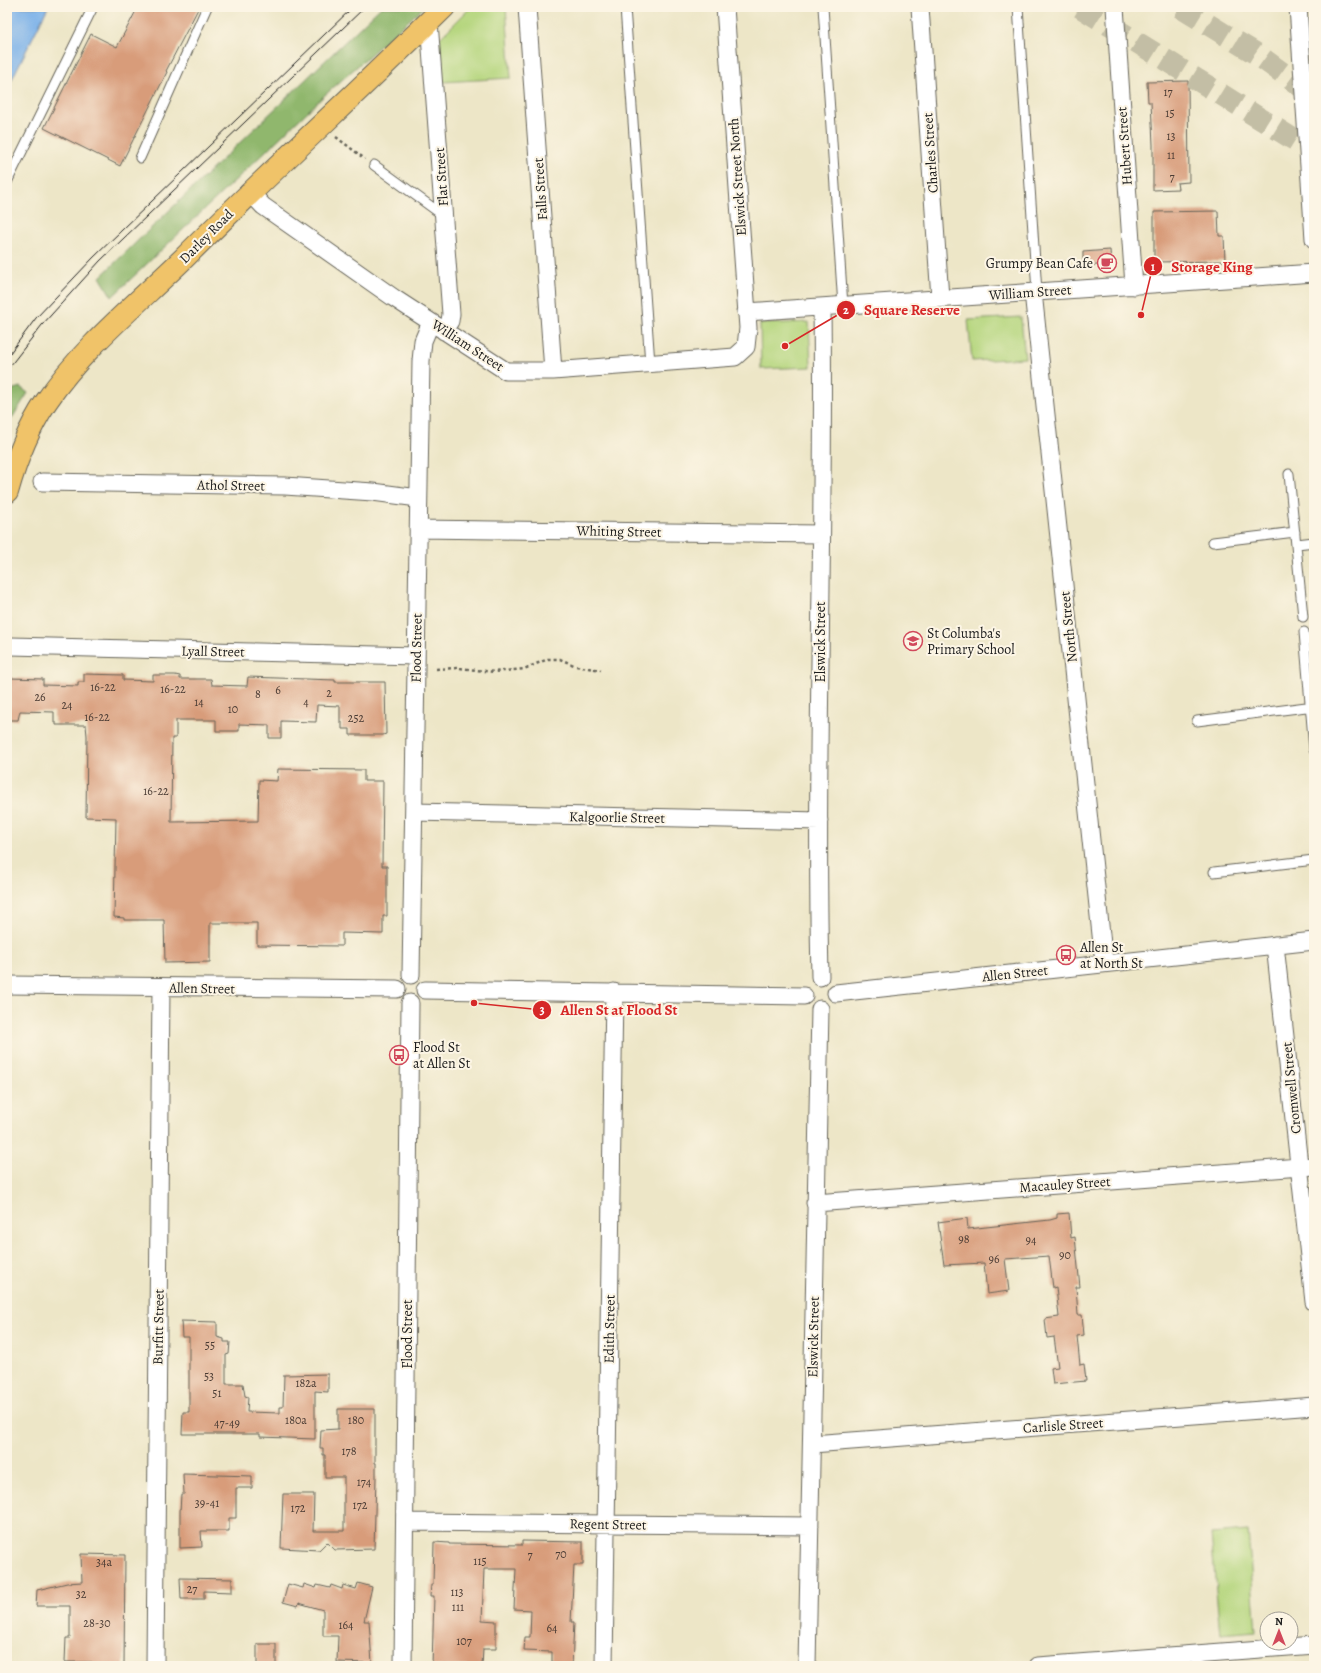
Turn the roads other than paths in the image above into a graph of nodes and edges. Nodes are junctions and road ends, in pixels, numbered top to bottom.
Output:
1 (93, 7) edge
2 (207, 7) edge
3 (527, 7) edge
4 (625, 7) edge
5 (725, 7) edge
6 (823, 7) edge
7 (920, 7) edge
8 (1018, 7) edge
9 (1115, 7) edge
10 (1298, 7) edge
11 (437, 14) edge
12 (140, 158) dead end
13 (374, 165) road end
14 (7, 182) edge
15 (250, 192) junction
16 (444, 216) junction
17 (1314, 239) edge
18 (1314, 273) edge
19 (1134, 286) junction
20 (1035, 292) junction
21 (940, 298) junction
22 (843, 306) junction
23 (822, 308) junction
24 (746, 312) junction
25 (438, 326) junction
26 (746, 347) joint
27 (650, 364) junction
28 (553, 371) junction
29 (1289, 474) dead end
30 (42, 482) dead end
31 (7, 492) edge
32 (418, 498) junction
33 (418, 529) junction
34 (1295, 532) junction
35 (821, 534) junction
36 (1213, 542) dead end
37 (1314, 542) edge
38 (1297, 544) junction
39 (1303, 617) dead end
40 (1304, 632) dead end
41 (11, 646) dead end
42 (416, 656) junction
43 (1312, 707) edge
44 (1197, 721) dead end
45 (1314, 750) edge
46 (414, 812) junction
47 (819, 821) junction
48 (1314, 860) edge
49 (1214, 872) dead end
50 (1314, 941) edge
51 (1275, 945) junction
52 (1104, 963) junction
53 (410, 975) junction
54 (820, 977) junction
55 (7, 985) edge
56 (161, 987) junction
57 (398, 989) junction
58 (425, 990) junction
59 (614, 992) junction
60 (836, 993) junction
61 (804, 996) junction
62 (410, 1002) junction
63 (820, 1009) junction
64 (1306, 1166) edge
65 (815, 1203) junction
66 (1314, 1302) edge
67 (1314, 1406) edge
68 (812, 1444) junction
69 (406, 1522) junction
70 (606, 1524) junction
71 (810, 1526) junction
72 (1314, 1644) edge
73 (155, 1666) edge
74 (403, 1666) edge
75 (604, 1666) edge
76 (807, 1666) edge
77 (1038, 1666) edge

1 - 14 lane
2 - 12 lane
3 - 28 street, Falls Street
4 - 27 lane
5 - 24 street, Elswick Street North
6 - 22 lane
7 - 21 street, Charles Street
8 - 20 lane
9 - 19 street, Hubert Street
10 - 17 street
11 - 15 main road, Darley Road
11 - 16 street, Flat Street
13 - 16 lane
15 - 25 street, William Street
15 - 31 main road, Darley Road
16 - 25 street, Flat Street
18 - 19 street, William Street
19 - 20 street, William Street
20 - 21 street, William Street
20 - 52 street, North Street
21 - 22 street, William Street
22 - 23 street, William Street
23 - 24 street, William Street
23 - 35 street, Elswick Street
24 - 26 street, Elswick Street North
25 - 28 street, William Street
25 - 32 street, Flood Street
26 - 27 street, William Street
27 - 28 street, William Street
29 - 34 lane
30 - 32 street, Athol Street
32 - 33 street, Flood Street
33 - 35 street, Whiting Street
33 - 42 street, Flood Street
34 - 36 lane
34 - 38 lane
35 - 47 street, Elswick Street
37 - 38 lane
38 - 39 lane
40 - 43 lane
41 - 42 street, Lyall Street
42 - 46 street, Flood Street
43 - 44 lane
43 - 45 lane
46 - 47 street, Kalgoorlie Street
46 - 53 street, Flood Street
47 - 54 street, Elswick Street
48 - 49 lane
50 - 51 street, Allen Street
51 - 52 street, Allen Street
51 - 64 street, Cromwell Street
52 - 60 street, Allen Street
53 - 57 street
53 - 58 street
54 - 60 street
54 - 61 street
55 - 56 street, Allen Street
56 - 57 street, Allen Street
56 - 73 street, Burfitt Street
57 - 62 street
58 - 59 street
58 - 62 street
59 - 61 street
59 - 70 street, Edith Street
60 - 63 street
61 - 63 street
62 - 69 street, Flood Street
63 - 65 street, Elswick Street
64 - 65 street, Macauley Street
64 - 66 street, Cromwell Street
65 - 68 street, Elswick Street
67 - 68 street, Carlisle Street
68 - 71 street, Elswick Street
69 - 70 street, Regent Street
69 - 74 street, Flood Street
70 - 71 street, Regent Street
70 - 75 street, Edith Street
71 - 76 street, Elswick Street
72 - 77 street

